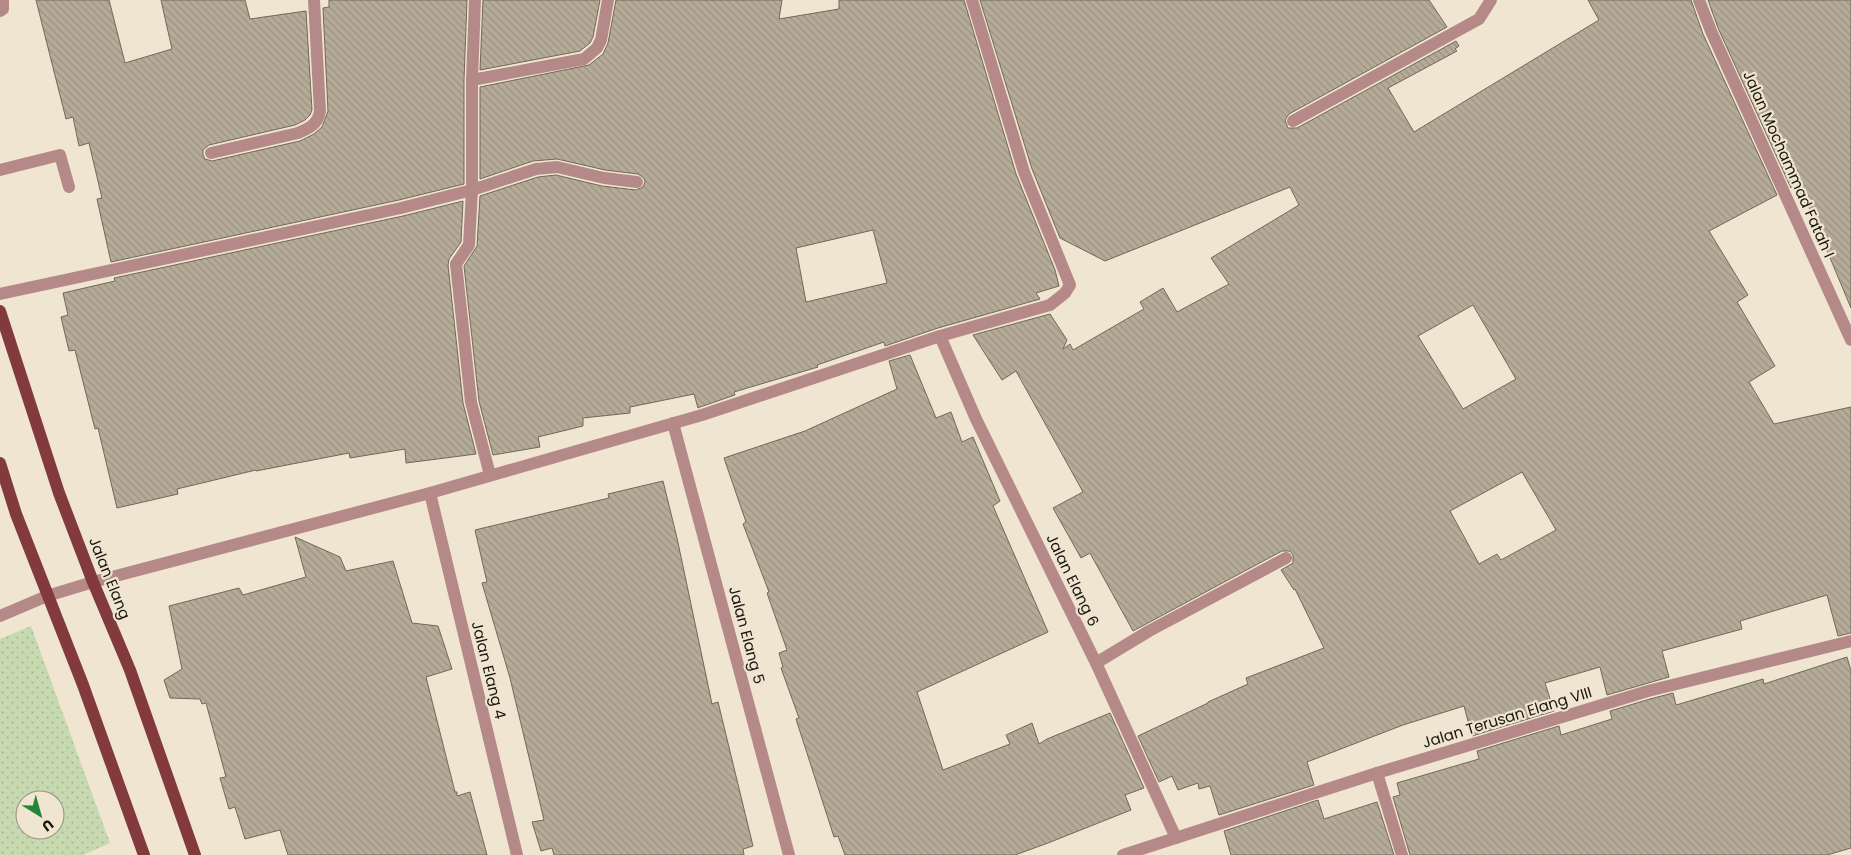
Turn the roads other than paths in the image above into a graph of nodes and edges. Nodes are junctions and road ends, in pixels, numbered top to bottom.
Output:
1 (3, 0) edge
2 (314, 0) edge
3 (476, 0) edge
4 (608, 0) edge
5 (972, 0) edge
6 (1491, 0) edge
7 (1699, 0) edge
8 (0, 11) edge
9 (472, 80) junction
10 (1294, 121) dead end
11 (212, 153) dead end
12 (0, 170) edge
13 (636, 182) dead end
14 (69, 187) dead end
15 (472, 190) junction
16 (0, 294) edge
17 (0, 311) edge
18 (1847, 324) edge
19 (940, 336) junction
20 (1851, 340) edge
21 (672, 423) junction
22 (0, 463) edge
23 (490, 475) junction
24 (430, 493) junction
25 (1286, 558) dead end
26 (93, 582) junction
27 (47, 596) junction
28 (0, 616) edge
29 (1851, 642) edge
30 (1096, 663) junction
31 (1377, 773) junction
32 (1176, 838) junction
33 (144, 855) edge
34 (195, 855) edge
35 (517, 855) edge
36 (789, 855) edge
37 (1123, 855) edge
38 (1402, 855) edge

1 - 8 street
2 - 11 street
3 - 9 street
4 - 9 street
5 - 19 street
6 - 10 street
7 - 18 street, Jalan Mochammad Fatah I
9 - 15 street
12 - 14 street
13 - 15 street
15 - 16 street
15 - 23 street
17 - 26 main road, Jalan Elang
18 - 20 street, Jalan Mochammad Fatah I
19 - 21 street
19 - 30 street, Jalan Elang 6
21 - 23 street
21 - 36 street, Jalan Elang 5
22 - 27 main road
23 - 24 street
24 - 26 street
24 - 35 street, Jalan Elang 4
25 - 30 street
26 - 27 street
26 - 34 main road, Jalan Elang
27 - 28 street
27 - 33 main road
29 - 31 street, Jalan Terusan Elang VIII
30 - 32 street, Jalan Elang 6
31 - 32 street, Jalan Terusan Elang VIII
31 - 38 street
32 - 37 street, Jalan Terusan Elang VIII

